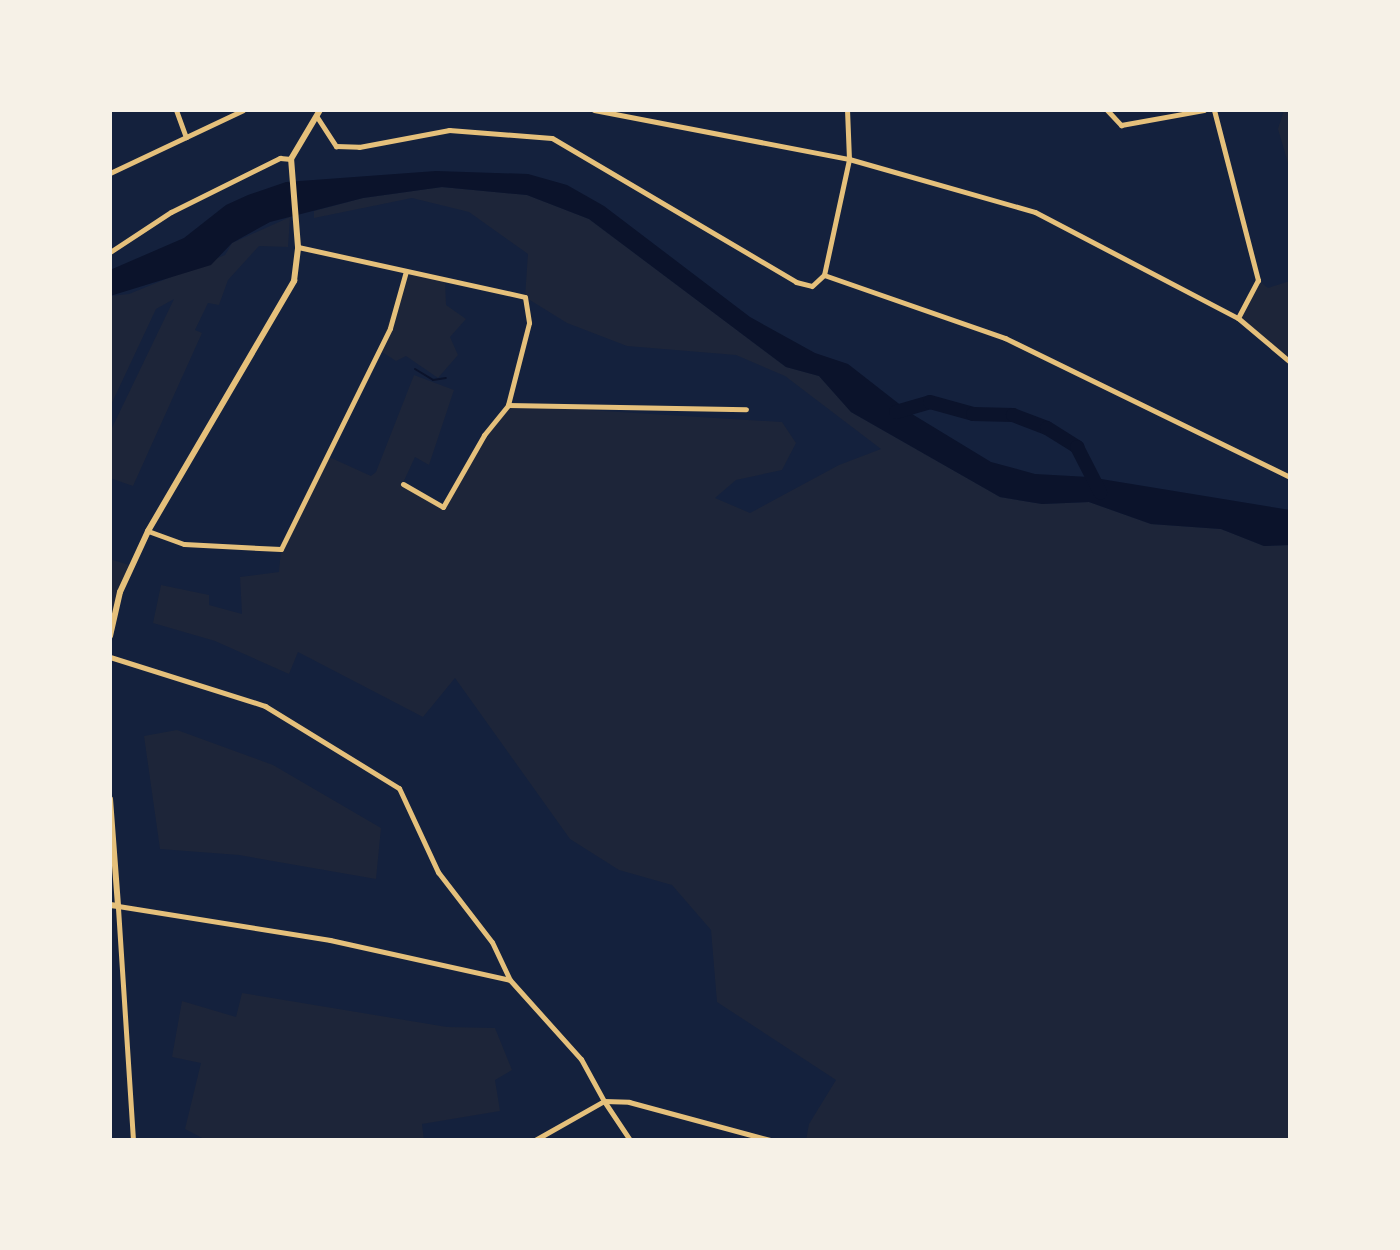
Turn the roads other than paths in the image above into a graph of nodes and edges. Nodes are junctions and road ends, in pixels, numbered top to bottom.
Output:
1 (176, 110) edge
2 (243, 110) edge
3 (594, 110) edge
4 (847, 110) edge
5 (1107, 110) edge
6 (1204, 110) edge
7 (1214, 110) edge
8 (318, 113) edge
9 (186, 137) junction
10 (291, 159) junction
11 (849, 159) junction
12 (110, 173) edge
13 (298, 247) junction
14 (110, 252) edge
15 (406, 271) junction
16 (824, 275) junction
17 (1238, 318) junction
18 (1290, 362) edge
19 (508, 405) junction
20 (746, 409) dead end
21 (1290, 477) edge
22 (403, 484) dead end
23 (148, 531) junction
24 (110, 636) edge
25 (110, 657) edge
26 (110, 799) edge
27 (110, 905) edge
28 (118, 906) junction
29 (510, 980) junction
30 (604, 1101) junction
31 (133, 1140) edge
32 (535, 1140) edge
33 (630, 1140) edge
34 (770, 1140) edge

1 - 9 street
2 - 9 street
3 - 11 street
4 - 11 street
5 - 6 street
7 - 17 street
8 - 10 street
8 - 16 street
9 - 12 street
10 - 13 street
10 - 14 street
11 - 16 street
11 - 17 street
13 - 15 street
13 - 23 street
15 - 19 street
15 - 23 street
16 - 21 street
17 - 18 street
19 - 20 street
19 - 22 street
23 - 24 street
25 - 29 street
26 - 28 street
27 - 28 street
28 - 29 street
28 - 31 street
29 - 30 street
30 - 32 street
30 - 33 street
30 - 34 street

